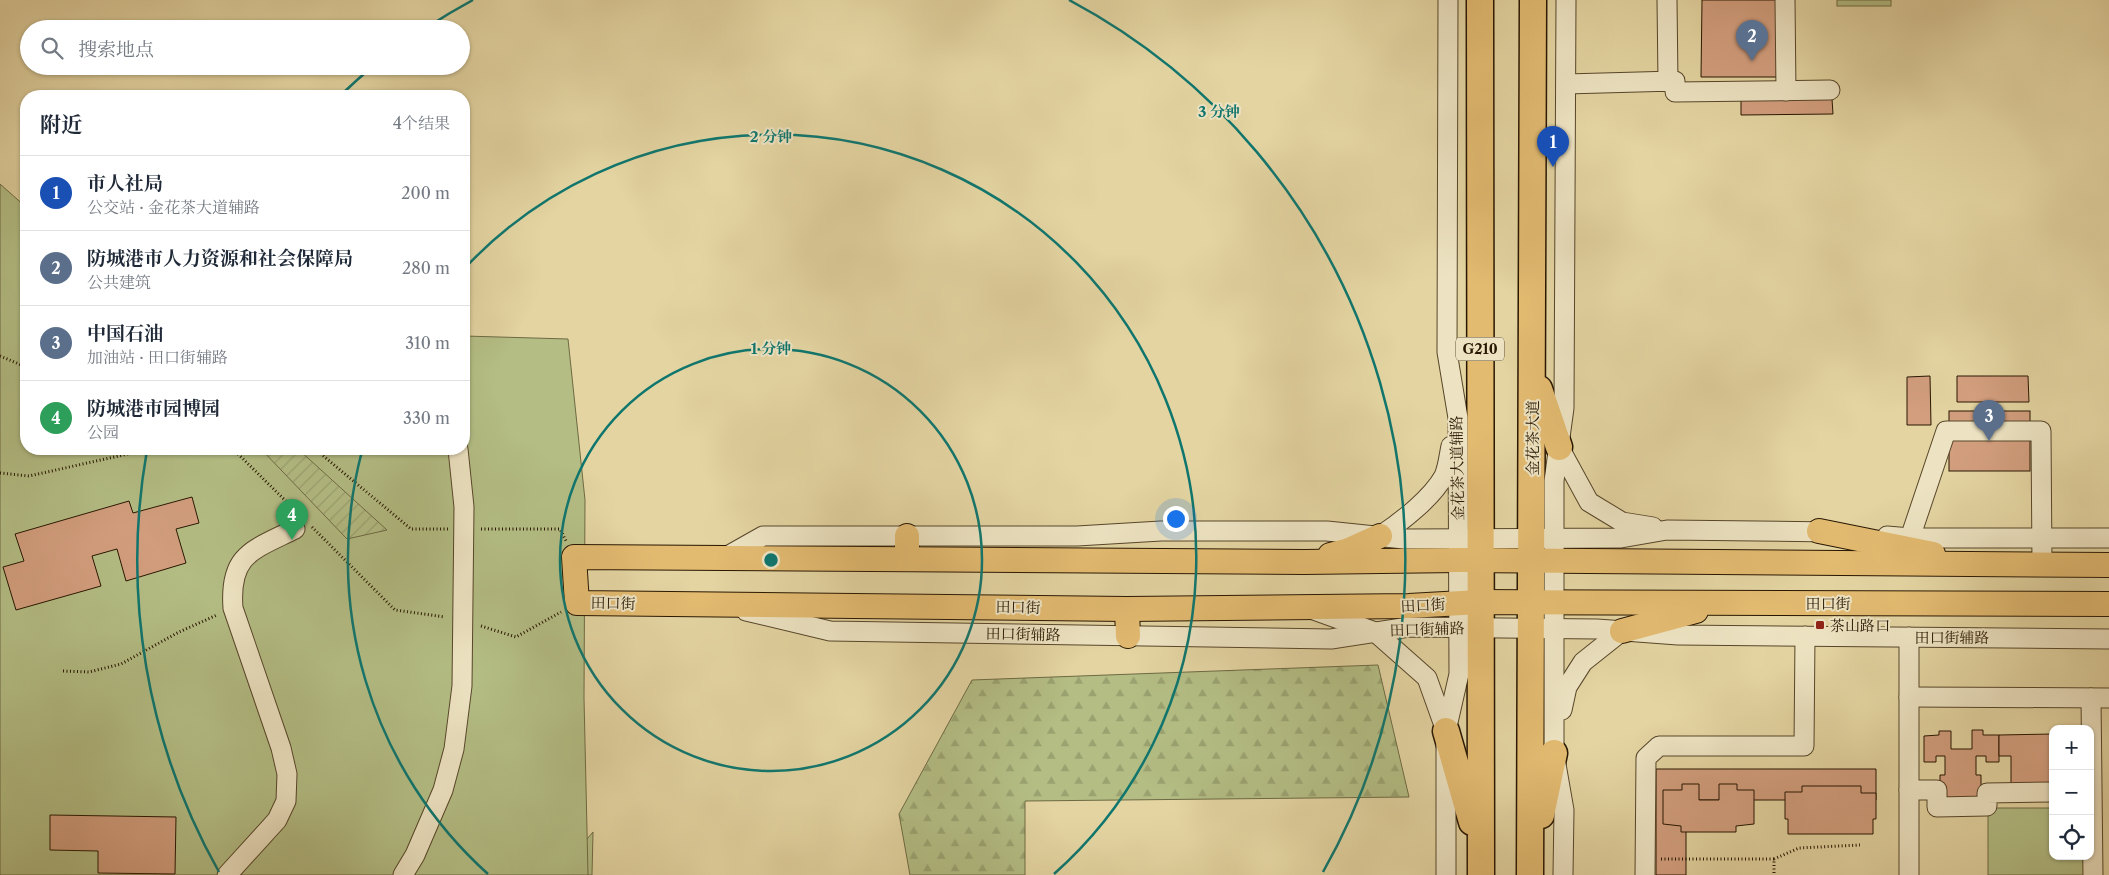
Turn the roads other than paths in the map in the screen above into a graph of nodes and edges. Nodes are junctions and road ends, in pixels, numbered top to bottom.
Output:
1 (1448, 0) edge
2 (1480, 0) edge
3 (1533, 0) edge
4 (1566, 0) edge
5 (1667, 0) edge
6 (1785, 0) edge
7 (1668, 81) junction
8 (1566, 84) junction
9 (1786, 90) junction
10 (1830, 90) dead end
11 (1532, 370) junction
12 (1458, 418) junction
13 (1559, 447) junction
14 (459, 455) edge
15 (303, 525) road end
16 (1666, 530) junction
17 (1819, 530) junction
18 (907, 536) junction
19 (1380, 536) junction
20 (1910, 538) junction
21 (2042, 538) junction
22 (2109, 538) edge
23 (1469, 549) junction
24 (1543, 549) junction
25 (724, 558) junction
26 (907, 560) junction
27 (1304, 562) junction
28 (1986, 564) junction
29 (2042, 565) junction
30 (2109, 565) edge
31 (1469, 602) junction
32 (1543, 602) junction
33 (1724, 603) junction
34 (719, 604) junction
35 (2109, 604) edge
36 (1306, 607) junction
37 (1127, 609) junction
38 (1469, 628) junction
39 (1542, 629) junction
40 (1622, 631) junction
41 (1375, 632) junction
42 (1128, 636) junction
43 (1805, 636) junction
44 (1909, 637) junction
45 (2109, 638) edge
46 (1909, 697) junction
47 (2100, 698) edge
48 (1446, 731) junction
49 (1554, 753) junction
50 (1909, 790) junction
51 (2097, 791) edge
52 (2049, 792) edge
53 (2098, 864) edge
54 (1481, 865) edge
55 (1530, 872) edge
56 (227, 875) edge
57 (403, 875) edge
58 (1446, 875) edge
59 (1564, 875) edge
60 (1645, 875) edge
61 (1909, 875) edge

1 - 12 street, 金花茶大道辅路
2 - 23 highway, G210
3 - 11 highway, 金花茶大道
4 - 8 street
5 - 7 street
6 - 9 street
7 - 8 street
7 - 9 street
8 - 13 street
9 - 10 street
11 - 13 highway
11 - 24 highway, 金花茶大道
12 - 19 street
12 - 23 street, 金花茶大道辅路
13 - 16 street
13 - 24 street
14 - 57 street
15 - 56 street
16 - 17 street
16 - 24 street
17 - 20 street
17 - 28 main road
18 - 19 street
18 - 25 street
18 - 26 main road
19 - 23 street
19 - 27 main road
20 - 21 street
20 - 21 street
21 - 22 street
21 - 29 street
23 - 24 main road
23 - 27 main road
23 - 31 highway, G210
24 - 28 main road
24 - 32 highway, 金花茶大道
25 - 26 main road
25 - 34 main road, 田口街
26 - 27 main road
28 - 29 main road
29 - 30 main road
31 - 32 main road, 田口街
31 - 36 main road, 田口街
31 - 38 highway, G210
32 - 33 main road, 田口街
32 - 39 highway, 金花茶大道
33 - 35 main road, 田口街
33 - 40 main road
34 - 37 main road, 田口街
34 - 42 street, 田口街辅路
36 - 37 main road, 田口街
36 - 41 street
37 - 42 main road
38 - 39 street, 田口街辅路
38 - 41 street, 田口街辅路
38 - 48 street
38 - 54 highway, G210
39 - 40 street, 田口街辅路
39 - 49 street
39 - 55 highway, 金花茶大道
40 - 43 street, 田口街辅路
40 - 49 street
41 - 42 street, 田口街辅路
41 - 48 street
43 - 44 street, 田口街辅路
43 - 60 street
44 - 45 street, 田口街辅路
44 - 46 street
46 - 47 street
46 - 50 street
47 - 51 street
48 - 54 highway
48 - 58 street
49 - 55 highway
49 - 59 street
50 - 52 street
50 - 61 street
51 - 53 street

